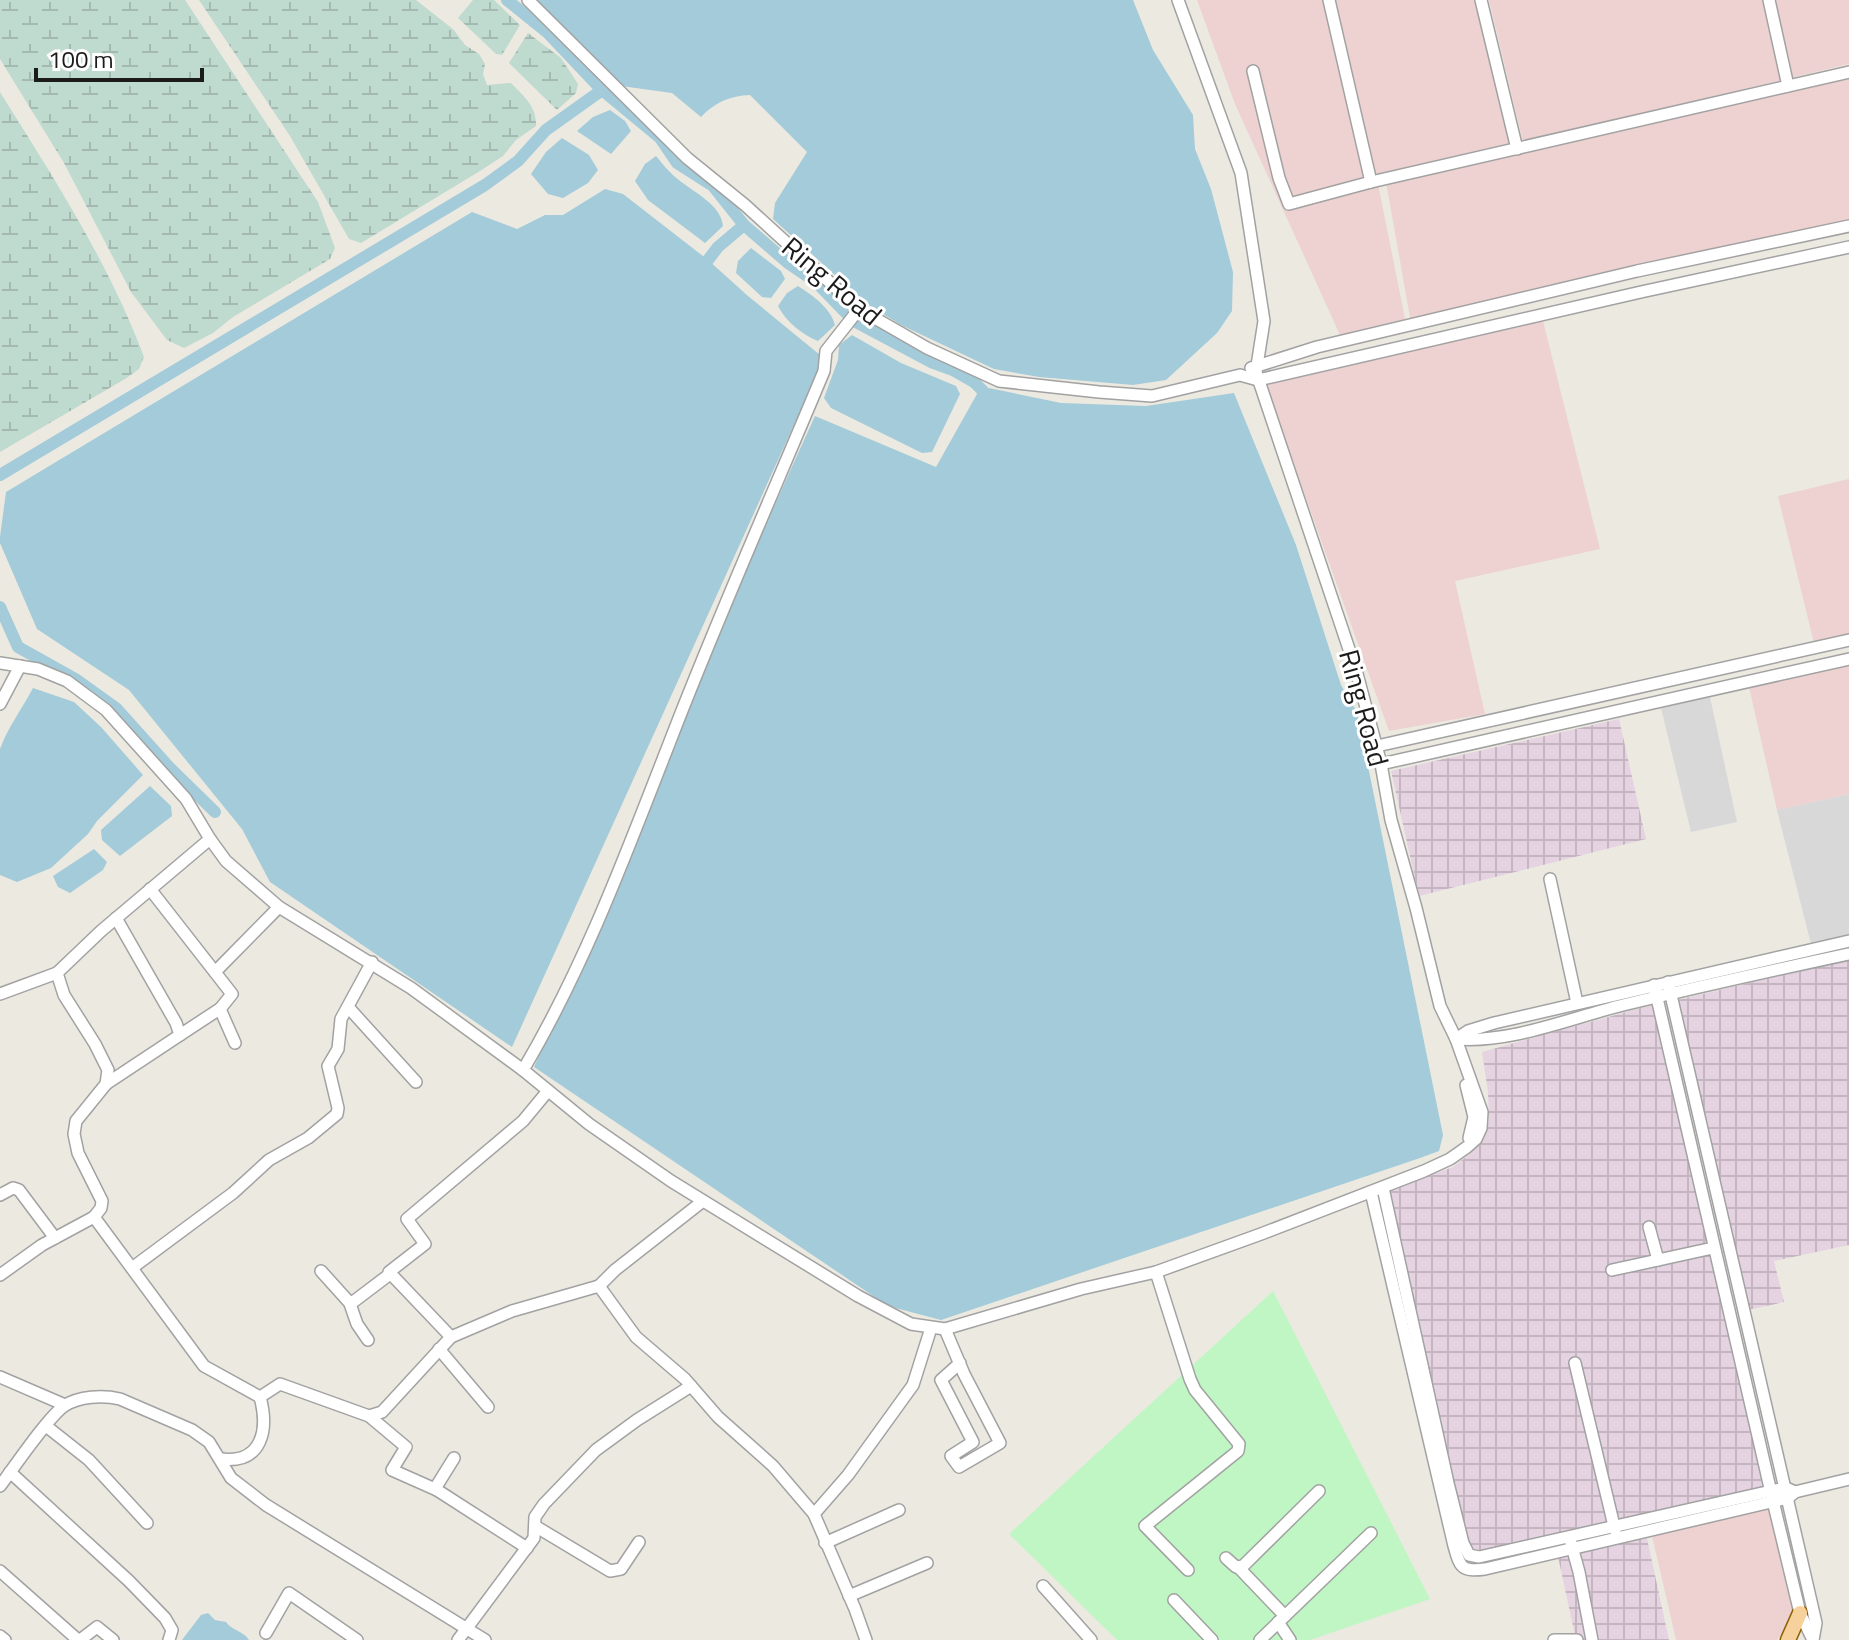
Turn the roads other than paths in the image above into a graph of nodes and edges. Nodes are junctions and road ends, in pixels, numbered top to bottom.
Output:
1 (1178, 0) edge
2 (1329, 0) edge
3 (1481, 0) edge
4 (1769, 0) edge
5 (529, 1) edge
6 (1253, 71) dead end
7 (1849, 72) edge
8 (1788, 86) junction
9 (1517, 149) junction
10 (1371, 182) junction
11 (1849, 226) edge
12 (1849, 247) edge
13 (1603, 280) junction
14 (1607, 300) junction
15 (857, 311) junction
16 (1256, 364) junction
17 (1240, 375) junction
18 (1258, 380) junction
19 (1849, 640) edge
20 (1849, 659) edge
21 (0, 663) edge
22 (20, 666) junction
23 (1592, 698) junction
24 (0, 704) edge
25 (1596, 716) junction
26 (1503, 719) junction
27 (1508, 736) junction
28 (1377, 746) junction
29 (1381, 764) junction
30 (210, 839) junction
31 (1550, 879) dead end
32 (150, 889) junction
33 (279, 907) junction
34 (116, 918) junction
35 (1849, 941) edge
36 (1849, 954) edge
37 (372, 962) junction
38 (215, 972) junction
39 (57, 973) junction
40 (1669, 988) junction
41 (1656, 991) junction
42 (0, 994) edge
43 (1577, 1003) junction
44 (348, 1007) junction
45 (221, 1008) junction
46 (180, 1035) junction
47 (1456, 1039) junction
48 (235, 1043) dead end
49 (523, 1070) junction
50 (416, 1082) dead end
51 (106, 1084) junction
52 (547, 1092) junction
53 (1377, 1190) junction
54 (0, 1195) edge
55 (703, 1201) junction
56 (94, 1217) junction
57 (1649, 1227) dead end
58 (55, 1238) junction
59 (1713, 1248) junction
60 (1658, 1260) junction
61 (132, 1268) junction
62 (1612, 1270) dead end
63 (321, 1271) dead end
64 (1156, 1272) junction
65 (390, 1274) junction
66 (0, 1275) edge
67 (1738, 1281) junction
68 (1723, 1285) junction
69 (599, 1286) junction
70 (349, 1301) junction
71 (931, 1328) junction
72 (945, 1329) junction
73 (451, 1337) junction
74 (368, 1340) dead end
75 (439, 1349) junction
76 (960, 1363) junction
77 (1575, 1363) dead end
78 (0, 1377) edge
79 (691, 1386) junction
80 (260, 1397) junction
81 (65, 1405) junction
82 (1767, 1406) junction
83 (488, 1407) dead end
84 (1751, 1410) junction
85 (369, 1416) junction
86 (46, 1426) junction
87 (454, 1458) dead end
88 (221, 1459) junction
89 (10, 1472) junction
90 (1849, 1479) edge
91 (0, 1486) edge
92 (437, 1490) junction
93 (1319, 1491) dead end
94 (1790, 1493) junction
95 (1772, 1496) junction
96 (899, 1510) dead end
97 (814, 1514) junction
98 (147, 1523) dead end
99 (535, 1526) junction
100 (1616, 1532) junction
101 (1371, 1533) dead end
102 (639, 1542) dead end
103 (1570, 1542) junction
104 (825, 1543) junction
105 (527, 1548) junction
106 (1226, 1558) dead end
107 (927, 1563) dead end
108 (1239, 1568) junction
109 (1188, 1570) dead end
110 (0, 1571) edge
111 (1043, 1586) dead end
112 (849, 1596) junction
113 (1174, 1600) dead end
114 (1800, 1613) junction
115 (1281, 1619) junction
116 (468, 1628) junction
117 (266, 1633) dead end
118 (0, 1636) edge
119 (5, 1640) edge
120 (79, 1640) edge
121 (113, 1640) edge
122 (169, 1640) edge
123 (357, 1640) edge
124 (458, 1640) edge
125 (485, 1640) edge
126 (866, 1640) edge
127 (1091, 1640) edge
128 (1212, 1640) edge
129 (1260, 1640) edge
130 (1290, 1640) edge
131 (1554, 1640) edge
132 (1577, 1640) edge
133 (1592, 1640) edge
134 (1788, 1640) edge
135 (1813, 1640) edge

1 - 16 street, Ring Road
2 - 10 street
3 - 9 street
4 - 8 street
5 - 15 street, Ring Road
6 - 10 street
7 - 8 street
8 - 9 street
9 - 10 street
11 - 13 street
12 - 14 street
13 - 14 street
13 - 16 street
14 - 18 street
15 - 17 street, Ring Road
15 - 49 street
16 - 17 street
16 - 18 street, Ring Road
17 - 18 street, Ring Road
18 - 28 street, Ring Road
19 - 23 street
20 - 25 street
21 - 22 street
22 - 24 street
22 - 30 street
23 - 25 street
23 - 26 street
25 - 27 street
26 - 27 street
26 - 28 street
27 - 29 street
28 - 29 street, Ring Road
29 - 47 street, Ring Road
30 - 32 street
30 - 33 street
31 - 43 street
32 - 34 street
32 - 38 street
33 - 37 street
33 - 38 street
34 - 39 street
34 - 46 street
35 - 40 street
36 - 40 street
37 - 44 street
37 - 49 street
38 - 45 street
39 - 42 street
39 - 51 street
40 - 41 street
40 - 67 street
41 - 43 street
41 - 47 street
41 - 59 street
43 - 47 street
44 - 50 street
44 - 61 street
45 - 46 street
45 - 48 street
46 - 51 street
47 - 53 street, Ring Road
49 - 52 street
51 - 56 street
52 - 55 street
52 - 65 street
53 - 64 street
53 - 103 street
54 - 58 street
55 - 69 street
55 - 71 street
56 - 58 street
56 - 61 street
57 - 60 street
58 - 66 street
59 - 60 street
59 - 68 street
60 - 62 street
61 - 80 street
63 - 70 street
64 - 72 street
64 - 109 street
65 - 70 street
65 - 73 street
67 - 68 street
67 - 82 street
68 - 84 street
69 - 73 street
69 - 79 street
70 - 74 street
71 - 72 street
71 - 97 street
72 - 76 street
73 - 75 street
75 - 83 street
75 - 85 street
76 - 76 street
77 - 100 street
78 - 81 street
79 - 97 street
79 - 99 street
80 - 85 street
80 - 88 street
81 - 86 street
81 - 88 street
82 - 84 street
82 - 94 street
84 - 95 street
85 - 92 street
86 - 89 street
86 - 98 street
87 - 92 street
88 - 116 street
89 - 91 street
89 - 122 street
90 - 94 street
92 - 105 street
93 - 108 street
94 - 95 street
94 - 135 street
95 - 100 street
95 - 114 street
96 - 104 street
97 - 104 street
99 - 102 street
99 - 105 street
100 - 103 street
101 - 115 street
103 - 133 street
104 - 112 street
105 - 116 street
106 - 108 street
107 - 112 street
108 - 115 street
110 - 120 street
111 - 127 street
112 - 126 street
113 - 128 street
114 - 134 main road
114 - 135 street
115 - 129 street
115 - 130 street
116 - 124 street
116 - 125 street
117 - 123 street
118 - 119 street
120 - 121 street
131 - 132 street

